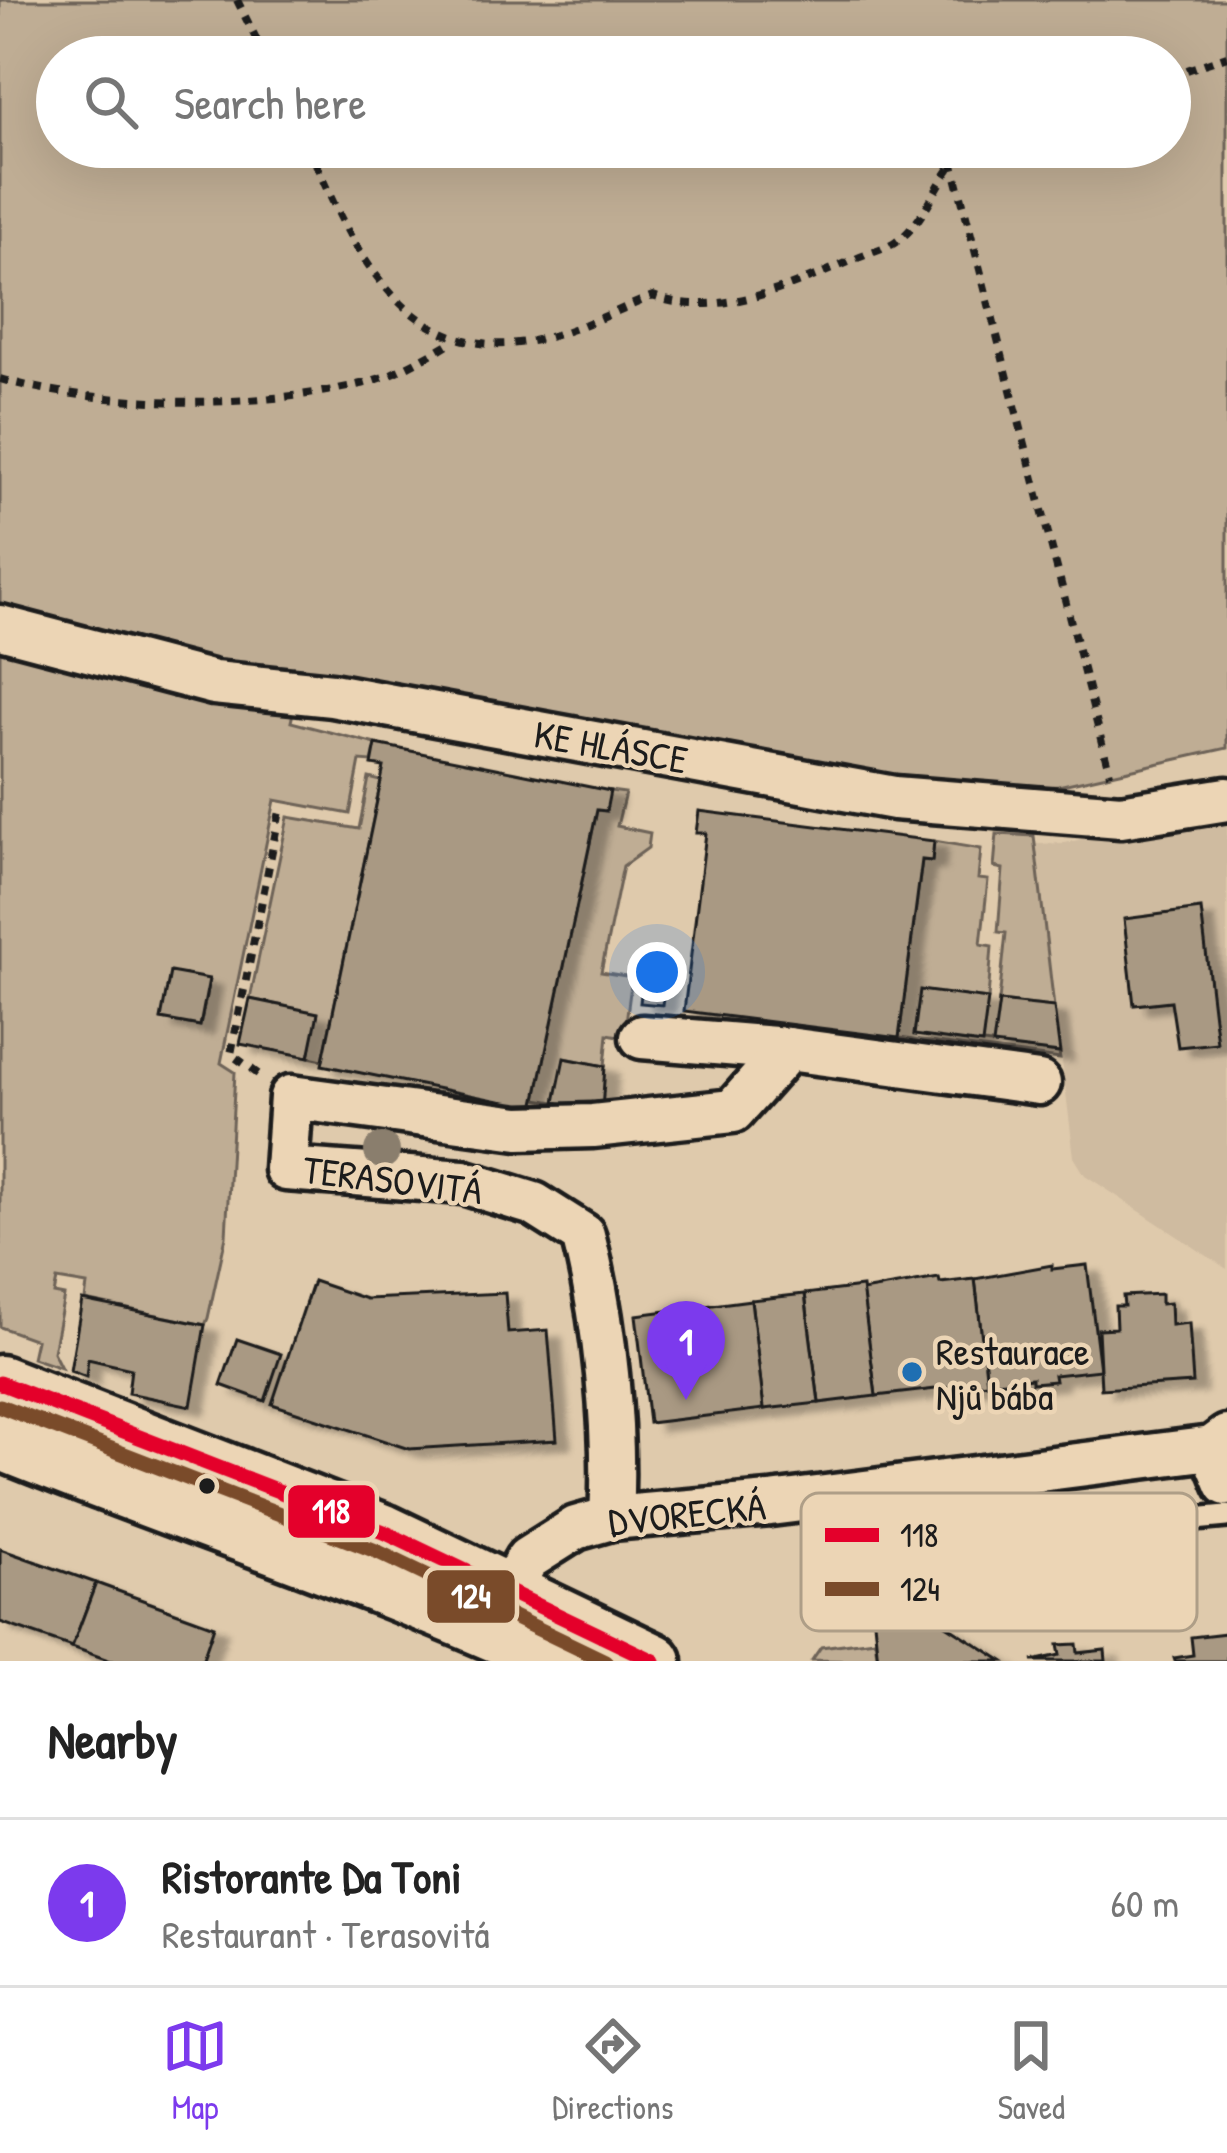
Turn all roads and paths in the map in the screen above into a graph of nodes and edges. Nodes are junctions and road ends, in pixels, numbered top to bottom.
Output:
1 (237, 0) edge
2 (255, 36) edge
3 (1227, 56) edge
4 (1191, 69) edge
5 (318, 168) edge
6 (948, 168) edge
7 (954, 168) edge
8 (455, 340) junction
9 (0, 379) edge
10 (0, 627) edge
11 (1227, 799) edge
12 (281, 806) dead end
13 (1121, 816) junction
14 (642, 1037) dead end
15 (788, 1049) junction
16 (231, 1054) dead end
17 (1040, 1083) dead end
18 (0, 1384) edge
19 (0, 1442) edge
20 (1222, 1456) edge
21 (874, 1493) edge
22 (801, 1501) edge
23 (1227, 1516) edge
24 (611, 1518) junction
25 (1197, 1519) edge
26 (497, 1610) junction
27 (556, 1661) edge
28 (654, 1661) edge

1 - 2 path
3 - 4 path
5 - 8 path
6 - 8 path
7 - 13 path
8 - 9 path
10 - 13 street, KE HLÁSCE
11 - 13 street, KE HLÁSCE
12 - 16 path
14 - 15 street
15 - 17 street
15 - 24 street, TERASOVITÁ
18 - 26 street
19 - 26 street
20 - 21 street, DVORECKÁ
22 - 24 street, DVORECKÁ
23 - 25 lane
24 - 26 street, DVORECKÁ
26 - 27 street
26 - 28 street

